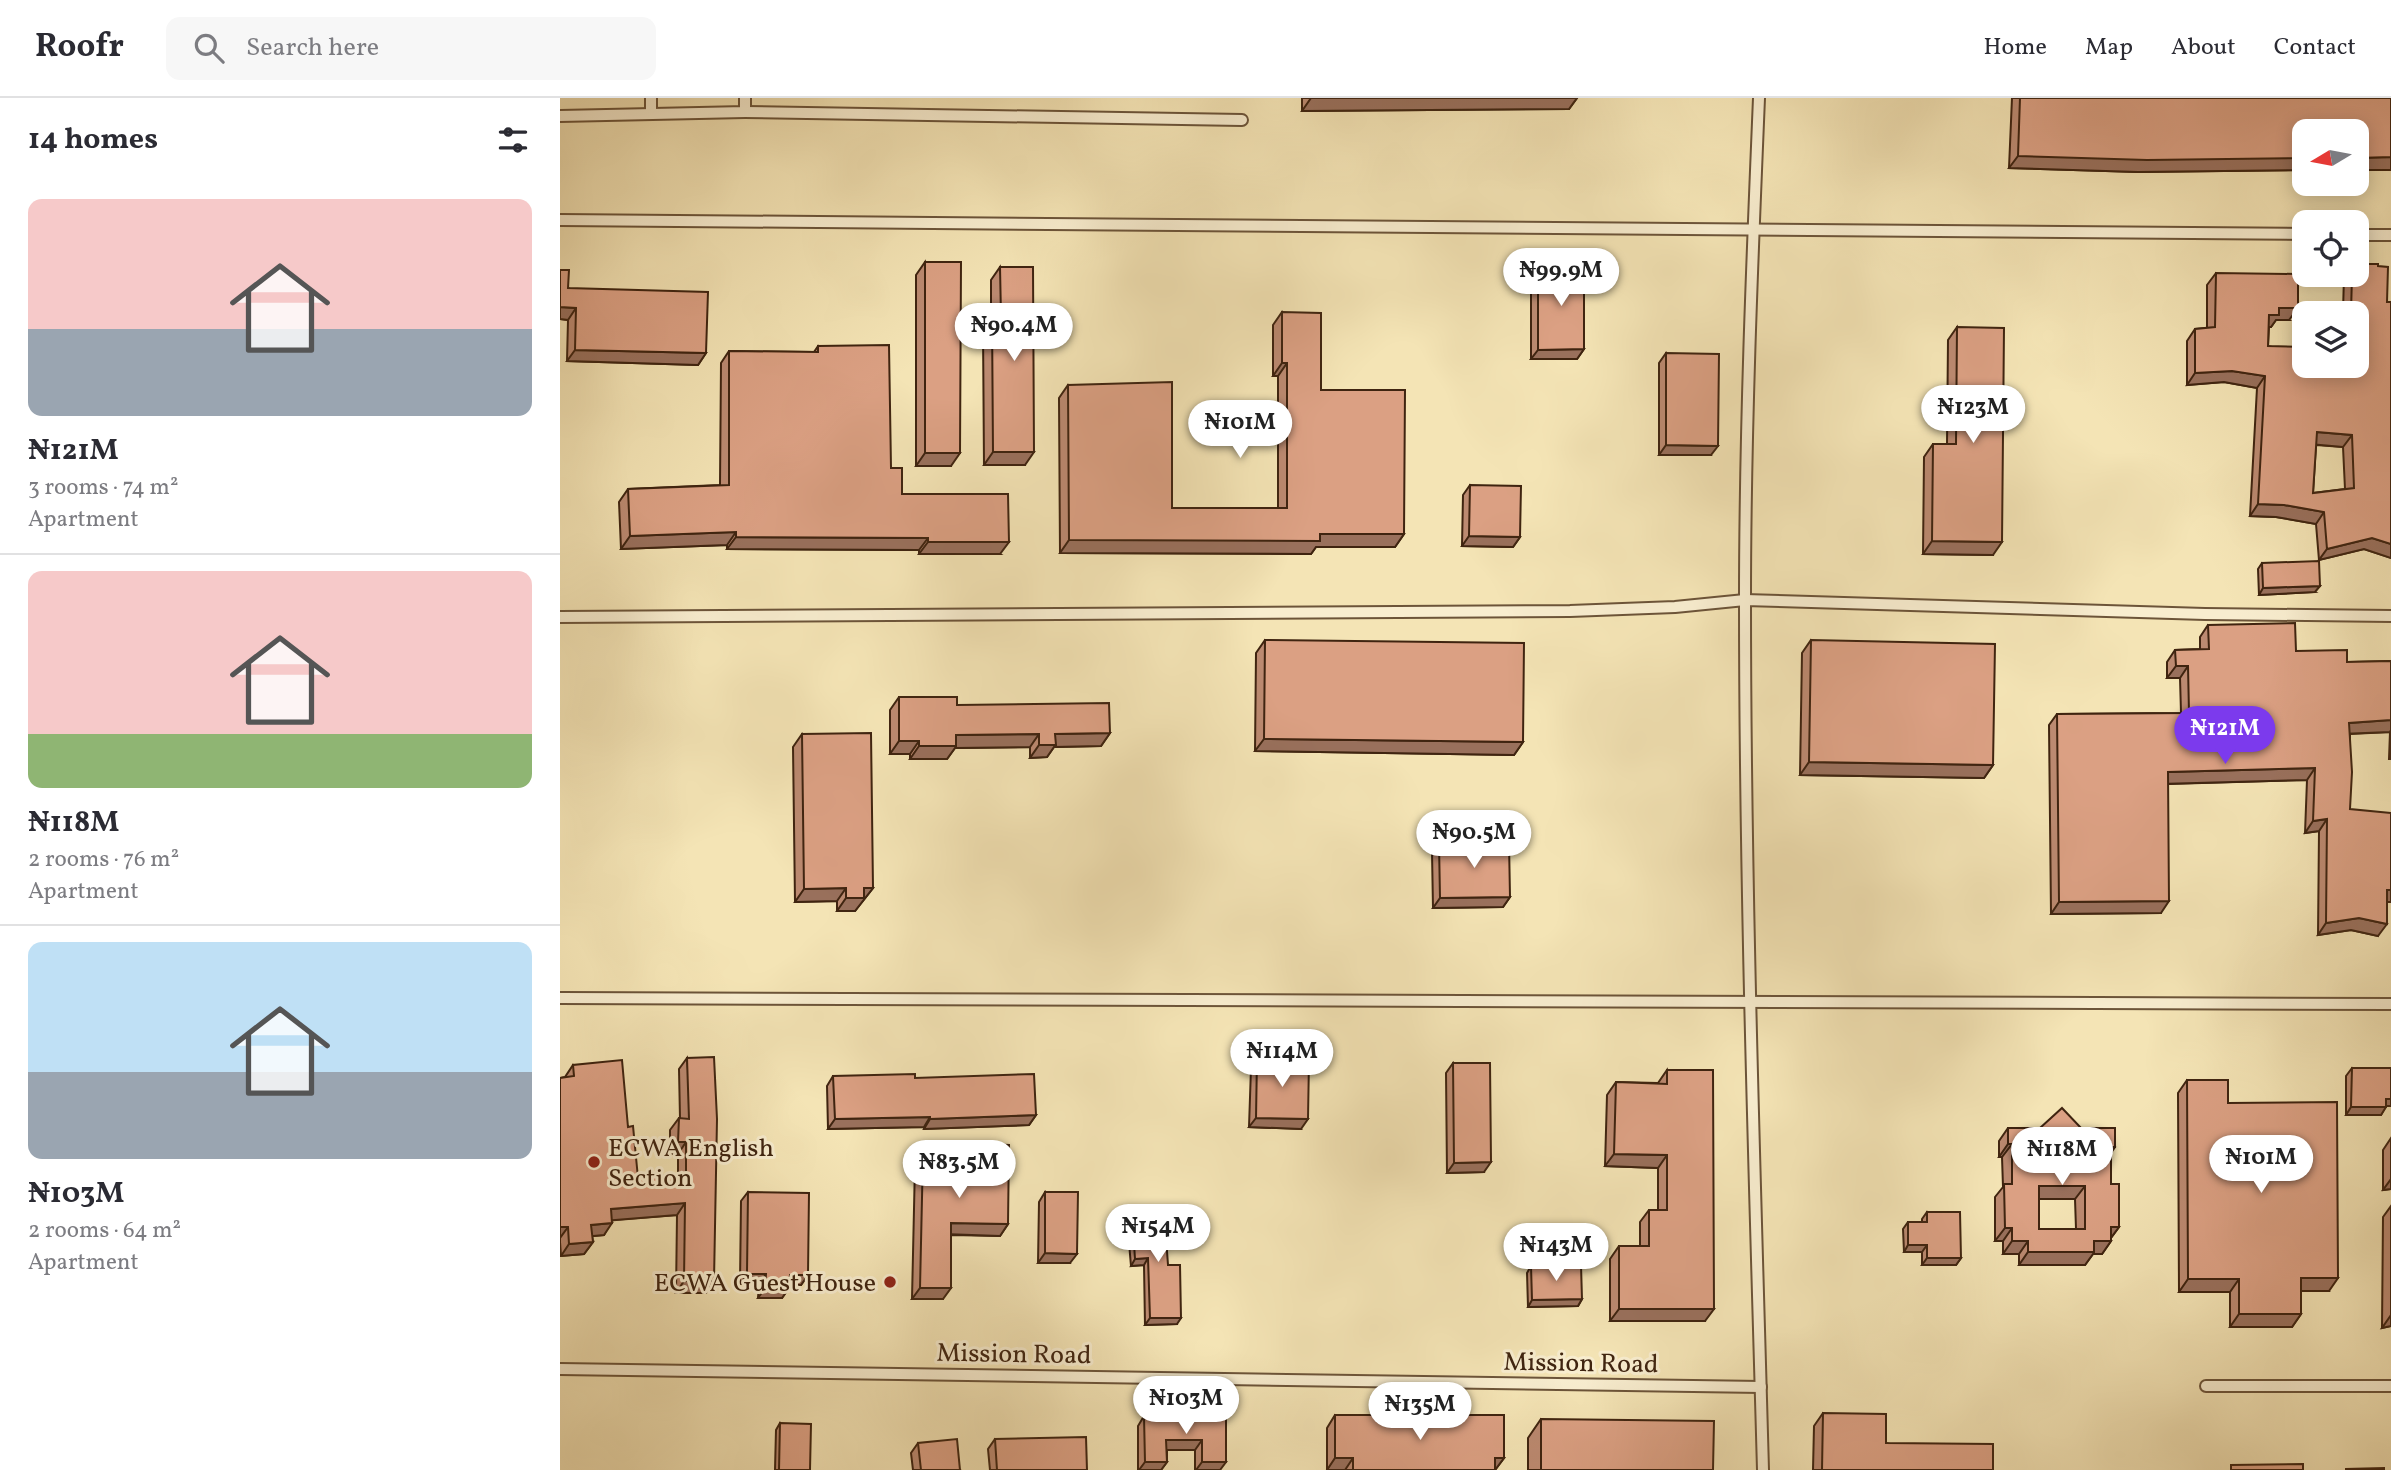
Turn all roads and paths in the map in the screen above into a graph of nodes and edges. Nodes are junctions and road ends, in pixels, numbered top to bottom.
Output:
1 (651, 98) edge
2 (745, 98) edge
3 (1759, 98) edge
4 (744, 113) junction
5 (651, 114) junction
6 (560, 116) edge
7 (1242, 120) dead end
8 (560, 220) edge
9 (1754, 231) junction
10 (2292, 234) edge
11 (2369, 235) edge
12 (2391, 235) edge
13 (1745, 600) junction
14 (2391, 616) edge
15 (560, 617) edge
16 (560, 998) edge
17 (1750, 1001) junction
18 (2391, 1004) edge
19 (560, 1369) edge
20 (2206, 1386) dead end
21 (2391, 1386) edge
22 (1761, 1387) junction
23 (1763, 1470) edge

1 - 5 lane
2 - 4 lane
3 - 9 lane
4 - 5 lane
4 - 7 lane
5 - 6 lane
8 - 9 lane
9 - 10 lane
9 - 13 lane
11 - 12 lane
13 - 14 lane
13 - 15 lane
13 - 17 lane
16 - 17 lane
17 - 18 lane
17 - 22 lane
19 - 22 lane, Mission Road
20 - 21 lane
22 - 23 lane

